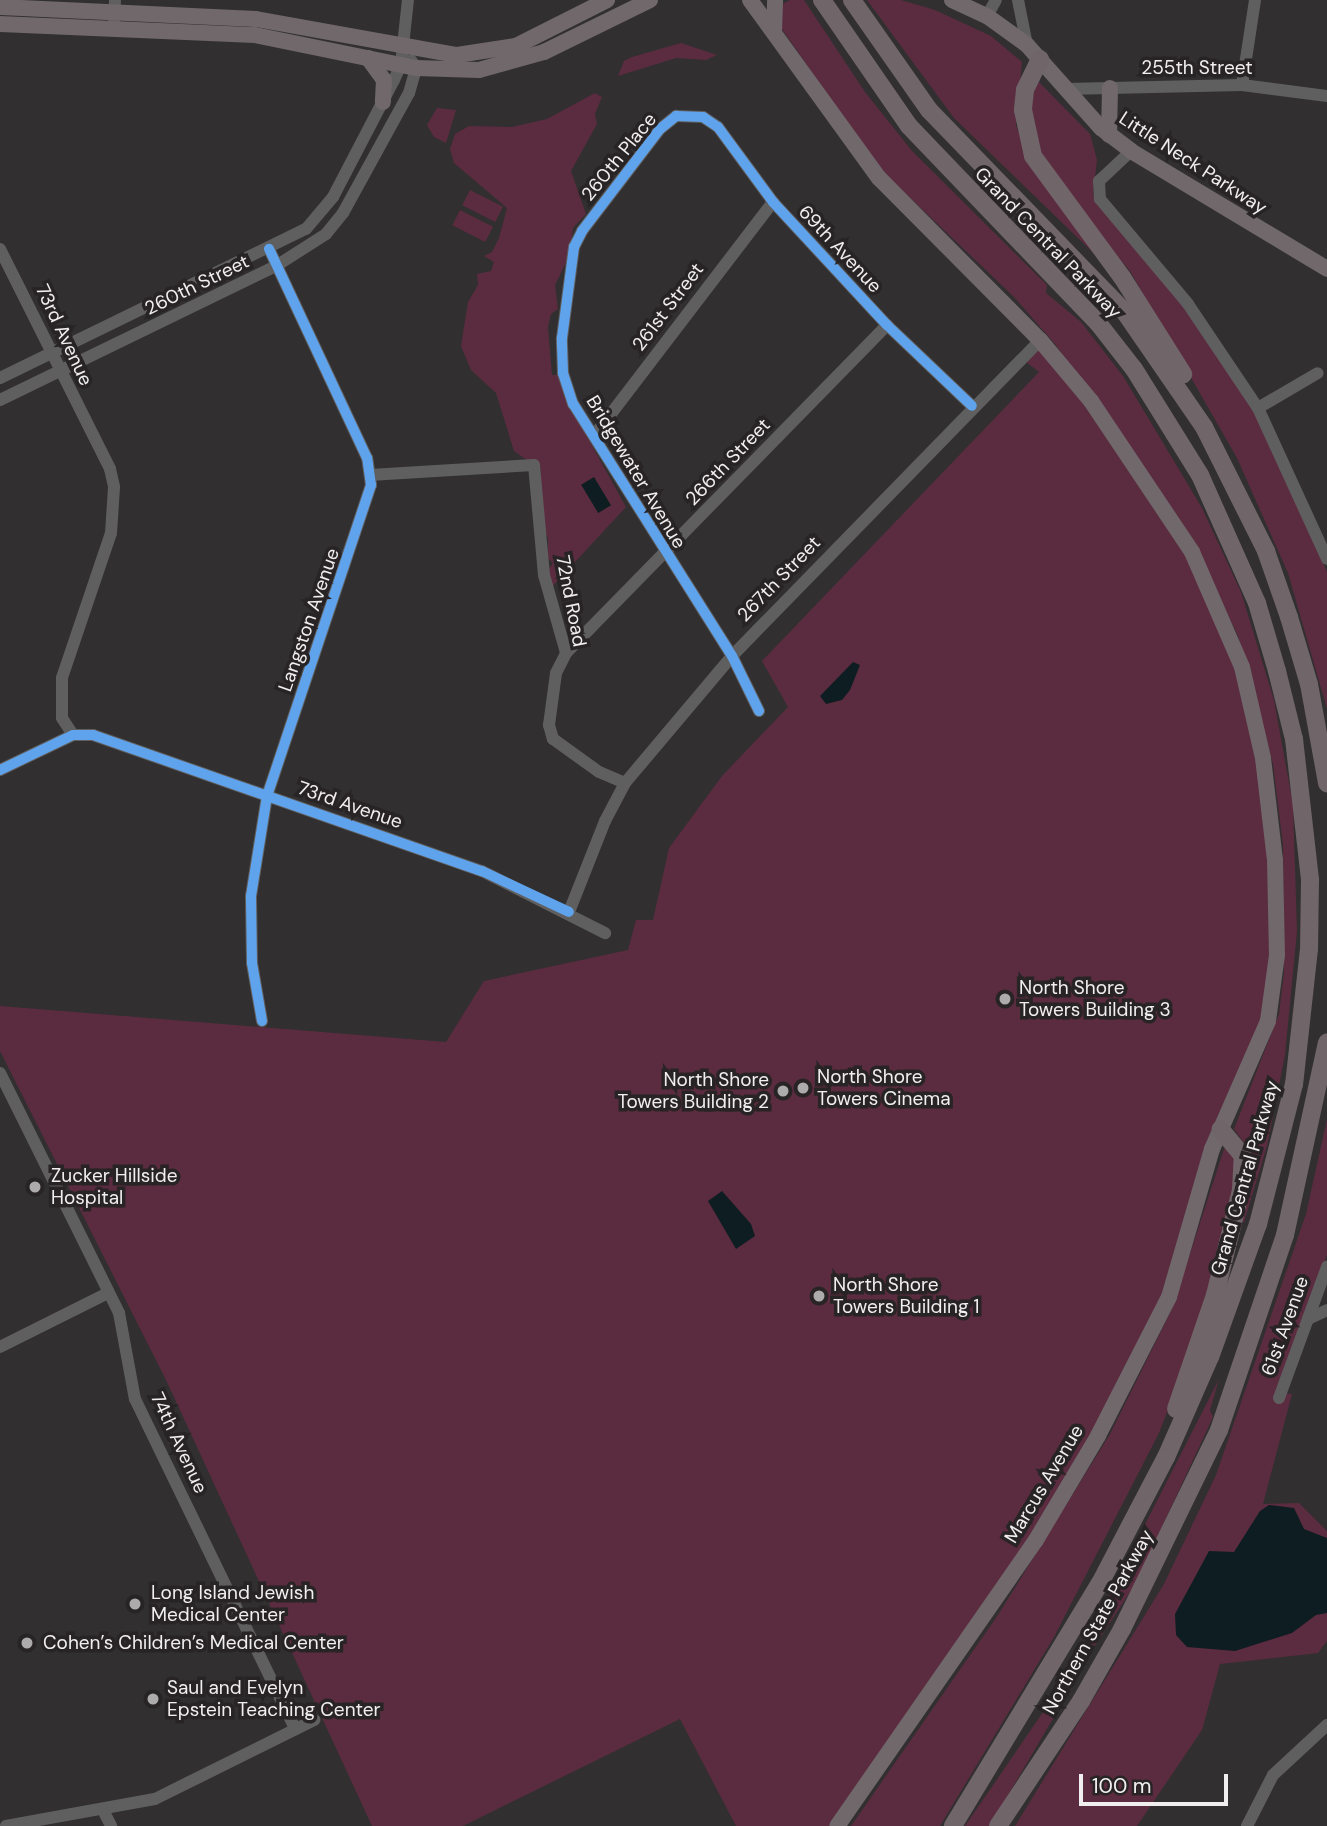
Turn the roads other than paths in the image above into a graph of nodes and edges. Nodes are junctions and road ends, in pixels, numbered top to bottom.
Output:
1 (408, 0) edge
2 (607, 0) edge
3 (649, 0) edge
4 (750, 0) edge
5 (775, 0) edge
6 (822, 0) edge
7 (852, 0) edge
8 (952, 0) edge
9 (996, 0) edge
10 (1018, 0) edge
11 (1255, 0) edge
12 (0, 7) edge
13 (115, 13) edge
14 (987, 16) junction
15 (0, 24) edge
16 (774, 32) junction
17 (1027, 45) junction
18 (369, 58) junction
19 (1040, 59) junction
20 (407, 60) junction
21 (1242, 85) junction
22 (1110, 88) junction
23 (1066, 89) junction
24 (1327, 96) edge
25 (383, 102) junction
26 (688, 114) joint
27 (1110, 135) junction
28 (1131, 151) junction
29 (773, 202) junction
30 (582, 231) joint
31 (269, 248) junction
32 (0, 249) edge
33 (276, 266) junction
34 (1327, 269) edge
35 (887, 325) junction
36 (1040, 340) junction
37 (50, 353) junction
38 (59, 372) junction
39 (1318, 373) dead end
40 (0, 378) edge
41 (0, 400) edge
42 (971, 406) junction
43 (1258, 408) junction
44 (594, 436) junction
45 (370, 475) junction
46 (1236, 487) junction
47 (666, 554) junction
48 (1327, 559) edge
49 (566, 653) junction
50 (732, 656) junction
51 (759, 710) dead end
52 (73, 735) junction
53 (0, 770) edge
54 (625, 783) junction
55 (1327, 783) edge
56 (267, 796) junction
57 (569, 912) junction
58 (605, 933) dead end
59 (262, 1021) dead end
60 (1327, 1043) edge
61 (0, 1073) edge
62 (4, 1086) edge
63 (1220, 1129) junction
64 (1327, 1267) edge
65 (108, 1293) junction
66 (1327, 1310) edge
67 (1308, 1319) junction
68 (0, 1348) edge
69 (1279, 1398) dead end
70 (1166, 1457) joint
71 (1117, 1552) junction
72 (314, 1720) dead end
73 (1327, 1725) edge
74 (295, 1729) junction
75 (103, 1810) junction
76 (57, 1821) edge
77 (6, 1826) edge
78 (111, 1826) edge
79 (837, 1826) edge
80 (953, 1826) edge
81 (998, 1826) edge
82 (1247, 1826) edge

1 - 20 street
2 - 20 main road
3 - 20 main road
4 - 16 main road, Marcus Avenue
5 - 16 main road
6 - 70 highway, Grand Central Parkway
7 - 46 highway, Grand Central Parkway
8 - 14 main road, Little Neck Parkway
9 - 14 street
10 - 17 street
11 - 21 street
12 - 13 main road
13 - 15 main road
13 - 18 main road
13 - 20 main road
14 - 17 main road, Little Neck Parkway
16 - 36 main road, Marcus Avenue
17 - 19 main road, Little Neck Parkway
18 - 20 main road
18 - 25 main road
19 - 23 main road, Little Neck Parkway
19 - 46 highway
20 - 25 street, 260th Street
20 - 33 street, 260th Street
21 - 22 street, 255th Street
21 - 24 street, 255th Street
22 - 23 street, 255th Street
22 - 27 main road
23 - 27 main road, Little Neck Parkway
25 - 31 street, 260th Street
26 - 29 street, 69th Avenue
26 - 30 street, 260th Place
27 - 28 main road, Little Neck Parkway
28 - 34 main road, Little Neck Parkway
28 - 43 street
29 - 35 street, 69th Avenue
29 - 44 street, 261st Street
30 - 44 street, Bridgewater Avenue
31 - 33 street, Langston Avenue
31 - 37 street, 260th Street
32 - 37 street, 73rd Avenue
33 - 38 street, 260th Street
33 - 45 street, Langston Avenue
35 - 42 street, 69th Avenue
35 - 47 street, 266th Street
36 - 42 street, 267th Street
36 - 63 main road, Marcus Avenue
37 - 38 street, 73rd Avenue
37 - 40 street, 260th Street
38 - 41 street, 260th Street
38 - 52 street, 73rd Avenue
39 - 43 street
42 - 50 street, 267th Street
43 - 48 street
44 - 47 street, Bridgewater Avenue
45 - 49 street, 72nd Road
45 - 56 street, Langston Avenue
46 - 55 highway, Grand Central Parkway
47 - 49 street, 266th Street
47 - 50 street, Bridgewater Avenue
49 - 54 street, 72nd Road
50 - 51 street, Bridgewater Avenue
50 - 54 street, 267th Street
52 - 53 street
52 - 56 street, 73rd Avenue
54 - 57 street, 267th Street
56 - 57 street, 73rd Avenue
56 - 59 street, Langston Avenue
57 - 58 street, 73rd Avenue
60 - 81 highway, Northern State Parkway
61 - 62 street, 74th Avenue
62 - 65 street, 74th Avenue
63 - 71 highway
63 - 79 main road, Marcus Avenue
64 - 67 street, 61st Avenue
65 - 68 street
65 - 74 street, 74th Avenue
66 - 67 street
67 - 69 street, 61st Avenue
70 - 71 highway, Northern State Parkway
71 - 80 highway, Northern State Parkway
72 - 74 street
73 - 82 street
74 - 75 street
75 - 76 street
75 - 78 street
76 - 77 street

